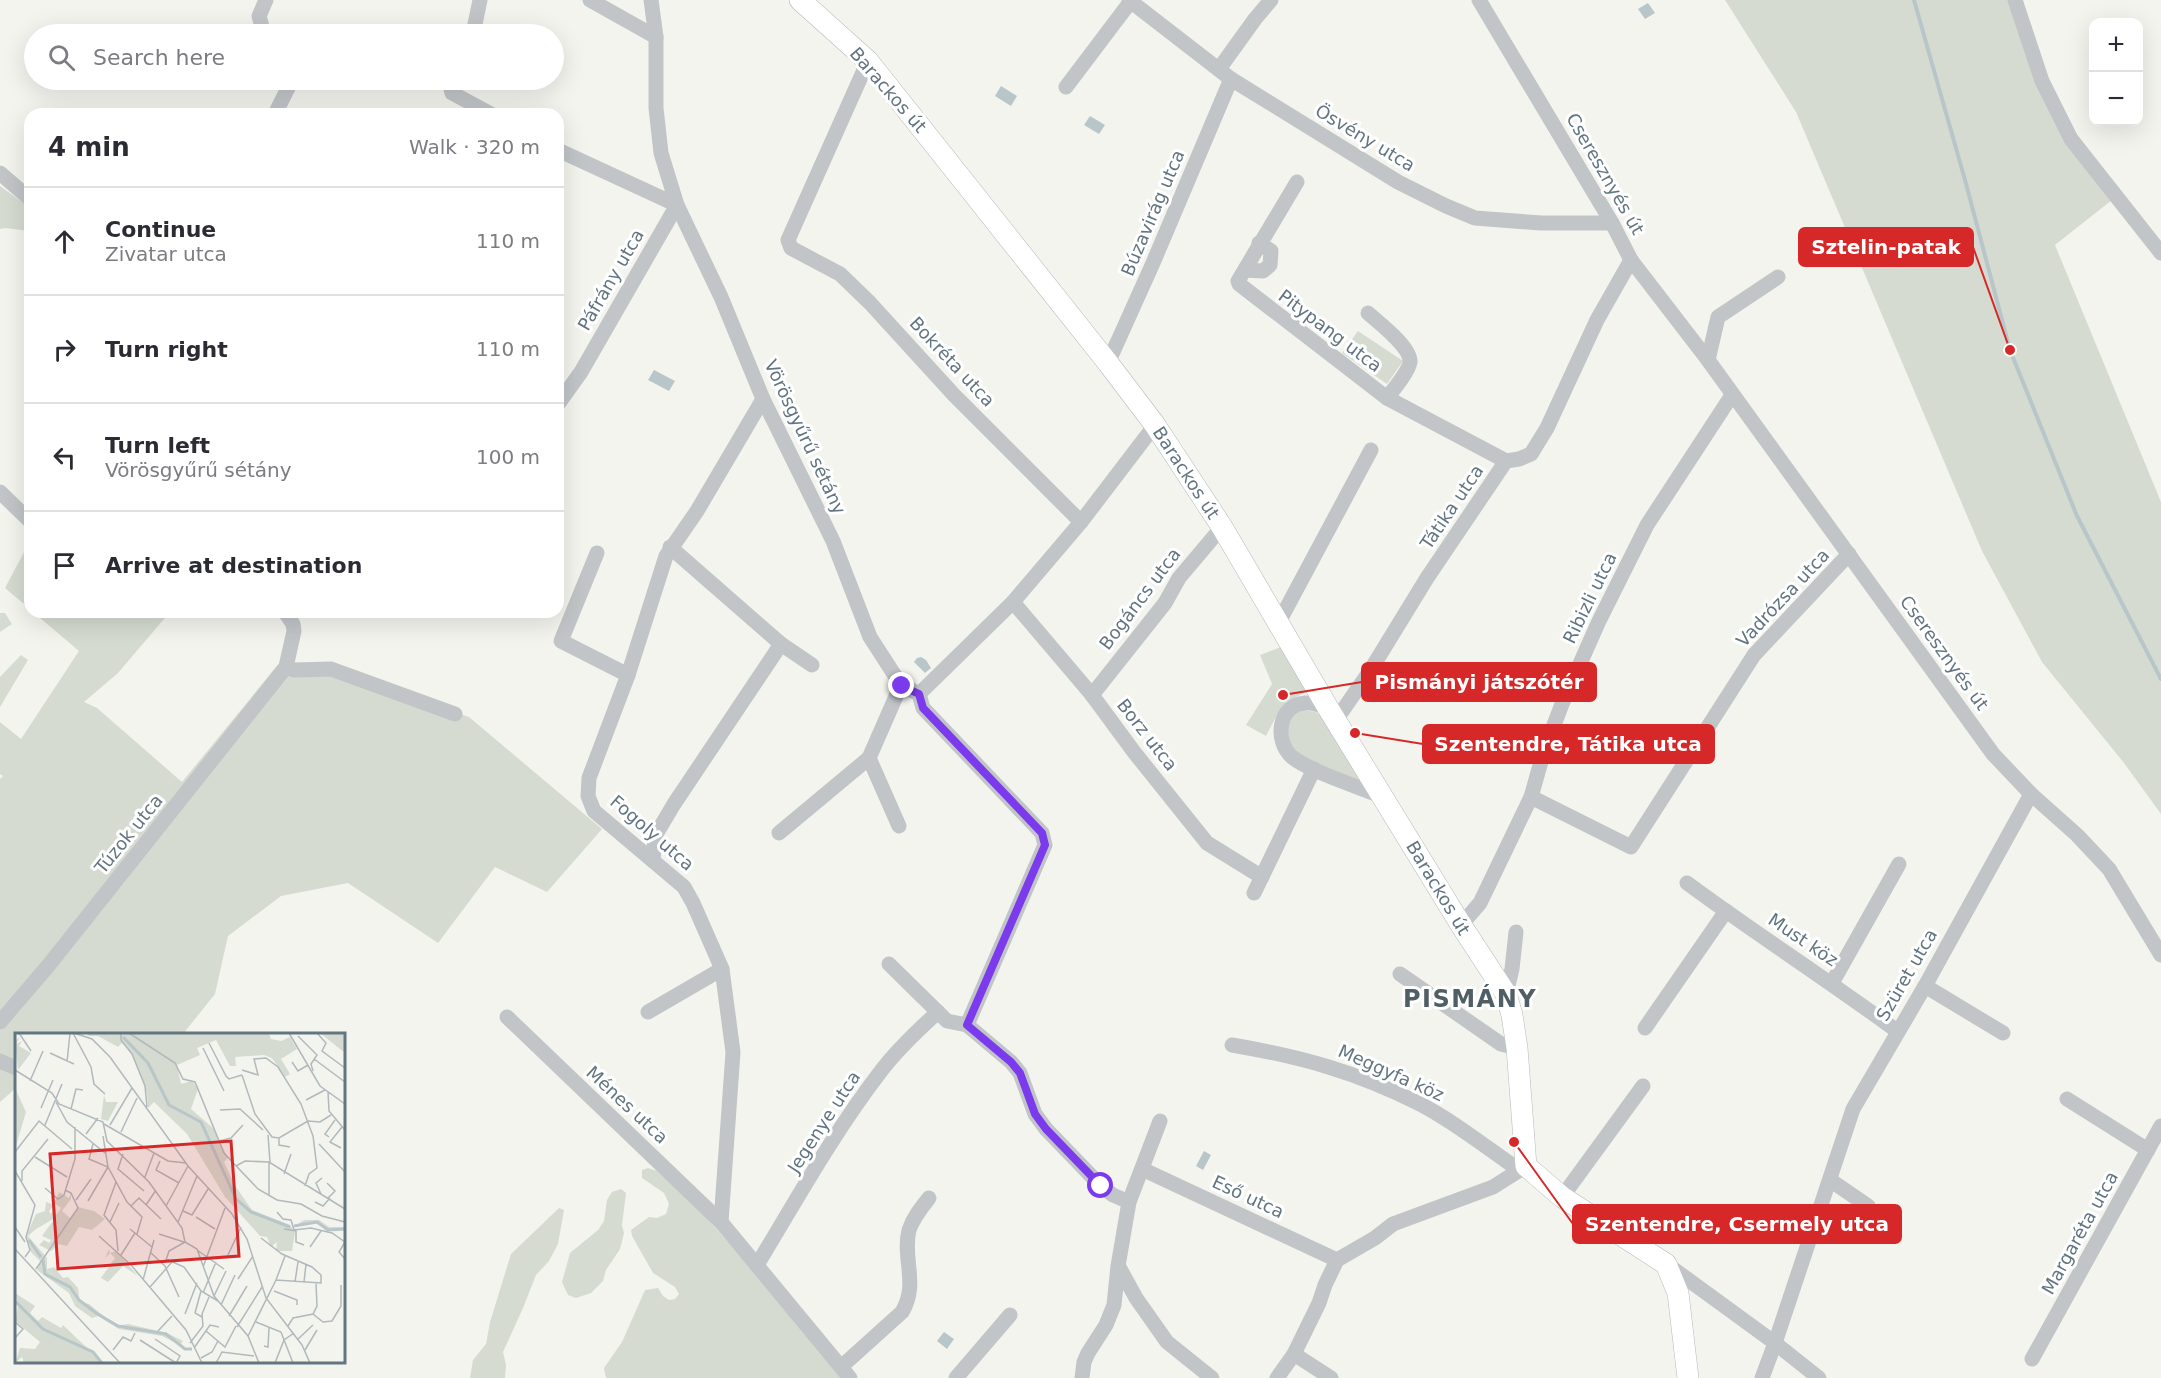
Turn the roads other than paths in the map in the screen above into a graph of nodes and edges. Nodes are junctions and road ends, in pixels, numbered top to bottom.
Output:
1 (266, 0) edge
2 (480, 0) edge
3 (590, 0) edge
4 (651, 0) edge
5 (800, 0) edge
6 (1130, 0) edge
7 (1271, 0) edge
8 (1479, 0) edge
9 (2015, 0) edge
10 (1147, 5) edge
11 (261, 24) edge
12 (475, 24) edge
13 (657, 37) junction
14 (868, 61) junction
15 (1225, 74) junction
16 (1066, 87) dead end
17 (287, 90) edge
18 (451, 90) edge
19 (278, 108) edge
20 (480, 108) edge
21 (564, 153) edge
22 (0, 173) edge
23 (1298, 182) dead end
24 (24, 194) edge
25 (677, 205) junction
26 (1612, 223) junction
27 (2161, 253) edge
28 (1631, 260) junction
29 (1778, 278) dead end
30 (1368, 313) dead end
31 (1708, 360) junction
32 (1108, 363) junction
33 (1732, 395) junction
34 (564, 396) edge
35 (1387, 398) junction
36 (763, 399) junction
37 (1155, 425) junction
38 (1371, 450) dead end
39 (1506, 461) junction
40 (0, 492) edge
41 (24, 515) edge
42 (1081, 522) junction
43 (1222, 527) junction
44 (670, 547) junction
45 (597, 553) dead end
46 (1849, 554) junction
47 (1013, 602) junction
48 (289, 618) edge
49 (1279, 622) junction
50 (781, 644) junction
51 (812, 665) dead end
52 (286, 668) junction
53 (628, 675) junction
54 (902, 686) junction
55 (919, 694) junction
56 (1092, 695) junction
57 (455, 714) dead end
58 (1332, 714) junction
59 (869, 758) junction
60 (1314, 769) junction
61 (2031, 794) junction
62 (1383, 797) junction
63 (1531, 797) junction
64 (899, 826) dead end
65 (779, 832) dead end
66 (653, 861) junction
67 (1899, 864) dead end
68 (1262, 877) junction
69 (1687, 883) dead end
70 (1254, 893) dead end
71 (1726, 911) junction
72 (1461, 925) junction
73 (1516, 932) dead end
74 (2161, 955) edge
75 (889, 964) dead end
76 (722, 969) junction
77 (1400, 974) dead end
78 (1832, 983) junction
79 (1925, 986) junction
80 (1506, 994) junction
81 (648, 1012) dead end
82 (938, 1012) junction
83 (507, 1017) dead end
84 (0, 1022) edge
85 (967, 1025) junction
86 (1645, 1028) dead end
87 (1897, 1031) junction
88 (2003, 1033) dead end
89 (1232, 1045) dead end
90 (1517, 1048) junction
91 (0, 1061) edge
92 (15, 1068) edge
93 (1643, 1086) dead end
94 (2067, 1099) dead end
95 (1160, 1121) dead end
96 (2161, 1126) edge
97 (2148, 1150) junction
98 (1523, 1168) junction
99 (1142, 1169) junction
100 (1830, 1180) junction
101 (1562, 1197) junction
102 (929, 1198) dead end
103 (1129, 1202) junction
104 (1868, 1206) dead end
105 (721, 1222) junction
106 (1337, 1260) junction
107 (1666, 1264) junction
108 (757, 1265) junction
109 (1118, 1266) junction
110 (1010, 1315) dead end
111 (1775, 1343) junction
112 (1294, 1354) junction
113 (2032, 1359) dead end
114 (846, 1373) edge
115 (957, 1378) edge
116 (1082, 1378) edge
117 (1212, 1378) edge
118 (1277, 1378) edge
119 (1331, 1378) edge
120 (1688, 1378) edge
121 (1762, 1378) edge
122 (1819, 1378) edge

1 - 11 street
2 - 12 street
3 - 13 street
4 - 13 street, Vörösgyűrű sétány
5 - 14 street, Barackos út
6 - 10 street, Ösvény utca
6 - 16 street
7 - 15 street, Búzavirág utca
8 - 26 street, Cseresznyés út
9 - 27 street
10 - 15 street, Ösvény utca
13 - 25 street, Vörösgyűrű sétány
14 - 32 street, Barackos út
14 - 42 street, Bokréta utca
15 - 26 street, Ösvény utca
15 - 32 street, Búzavirág utca
17 - 19 street
18 - 20 street
21 - 25 street
22 - 24 street
23 - 35 street, Pitypang utca
25 - 34 street, Páfrány utca
25 - 36 street, Vörösgyűrű sétány
26 - 28 street, Cseresznyés út
28 - 31 street, Cseresznyés út
28 - 39 street, Tátika utca
29 - 31 street
30 - 35 street
31 - 33 street, Cseresznyés út
32 - 37 street, Barackos út
33 - 46 street, Cseresznyés út
33 - 63 street, Ribizli utca
35 - 39 street, Pitypang utca
36 - 44 street, Fogoly utca
36 - 54 street, Vörösgyűrű sétány
37 - 42 street
37 - 43 street, Barackos út
38 - 49 street
39 - 58 street, Tátika utca
40 - 41 street
42 - 47 street
43 - 49 street, Barackos út
43 - 56 street, Bogáncs utca
44 - 50 street
44 - 53 street, Fogoly utca
45 - 53 street
46 - 61 street, Cseresznyés út
46 - 63 street, Vadrózsa utca
47 - 55 street
47 - 56 street, Borz utca
48 - 52 street, Túzok utca
49 - 58 street, Barackos út
50 - 51 street
50 - 66 street
52 - 57 street
52 - 84 street, Túzok utca
53 - 66 street, Fogoly utca
54 - 55 street
54 - 59 street
55 - 85 street
56 - 68 street, Borz utca
58 - 60 street
58 - 62 street, Barackos út
59 - 64 street
59 - 65 street
60 - 62 street
60 - 68 street
61 - 74 street, Cseresznyés út
61 - 79 street, Szüret utca
62 - 72 street, Barackos út
63 - 72 street, Ribizli utca
66 - 76 street, Fogoly utca
67 - 78 street
68 - 70 street
69 - 71 street, Must köz
71 - 78 street, Must köz
71 - 86 street
72 - 80 street, Barackos út
73 - 80 street, Barackos út
75 - 82 street
76 - 81 street
76 - 105 street, Fogoly utca
77 - 90 street
78 - 87 street, Must köz
79 - 87 street, Szüret utca
79 - 88 street
80 - 90 street, Barackos út
82 - 85 street
82 - 108 street, Jegenye utca
83 - 105 street, Ménes utca
85 - 103 street
87 - 100 street, Szüret utca
89 - 98 street, Meggyfa köz
90 - 98 street, Barackos út
91 - 92 street
93 - 101 street
94 - 97 street
95 - 99 street
96 - 97 street, Margaréta utca
97 - 113 street, Margaréta utca
98 - 101 street
98 - 106 street
99 - 103 street
99 - 106 street, Eső utca
100 - 104 street
100 - 111 street, Szüret utca
101 - 107 street
102 - 114 street
103 - 109 street
105 - 108 street, Ménes utca
106 - 112 street
107 - 111 street
107 - 120 street
108 - 114 street, Ménes utca
109 - 116 street
109 - 117 street
110 - 115 street
111 - 121 street, Szüret utca
111 - 122 street
112 - 118 street
112 - 119 street

